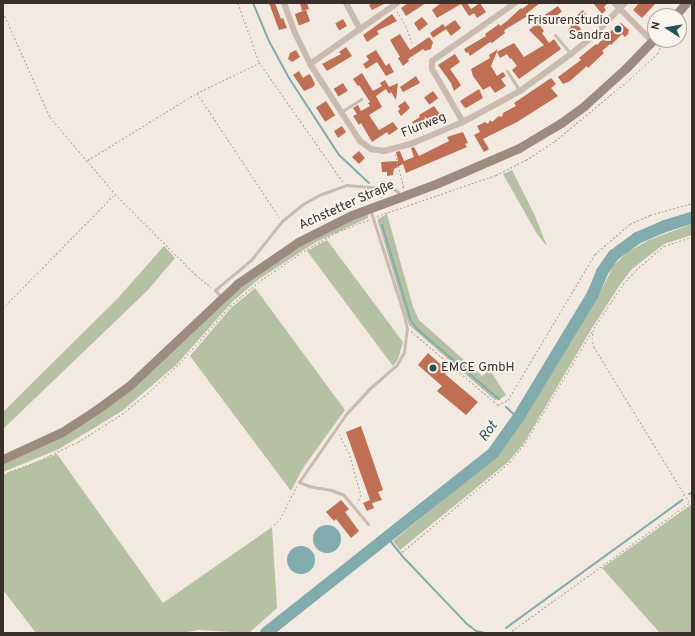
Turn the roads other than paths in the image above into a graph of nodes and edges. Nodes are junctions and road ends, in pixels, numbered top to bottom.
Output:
1 (284, 3) edge
2 (346, 3) edge
3 (515, 3) edge
4 (614, 3) edge
5 (625, 3) edge
6 (395, 4) edge
7 (619, 9) junction
8 (360, 29) junction
9 (647, 32) edge
10 (556, 35) dead end
11 (647, 48) edge
12 (572, 54) junction
13 (310, 64) junction
14 (507, 71) dead end
15 (520, 91) junction
16 (361, 99) dead end
17 (341, 112) junction
18 (463, 122) junction
19 (397, 193) junction
20 (370, 208) junction
21 (221, 297) junction
22 (3, 459) edge
23 (368, 524) dead end

1 - 13 street, Flurweg
2 - 8 street
3 - 18 street
4 - 7 street
5 - 7 street, Flurweg
6 - 8 street
7 - 9 street
7 - 12 street, Flurweg
8 - 13 street
10 - 12 lane
11 - 19 main road, Achstetter Straße
12 - 15 street, Flurweg
13 - 17 street, Flurweg
14 - 15 lane
15 - 18 street, Flurweg
16 - 17 lane
17 - 18 street, Flurweg
19 - 20 main road, Achstetter Straße
19 - 21 lane
20 - 21 main road, Achstetter Straße
20 - 23 lane
21 - 22 main road, Achstetter Straße

